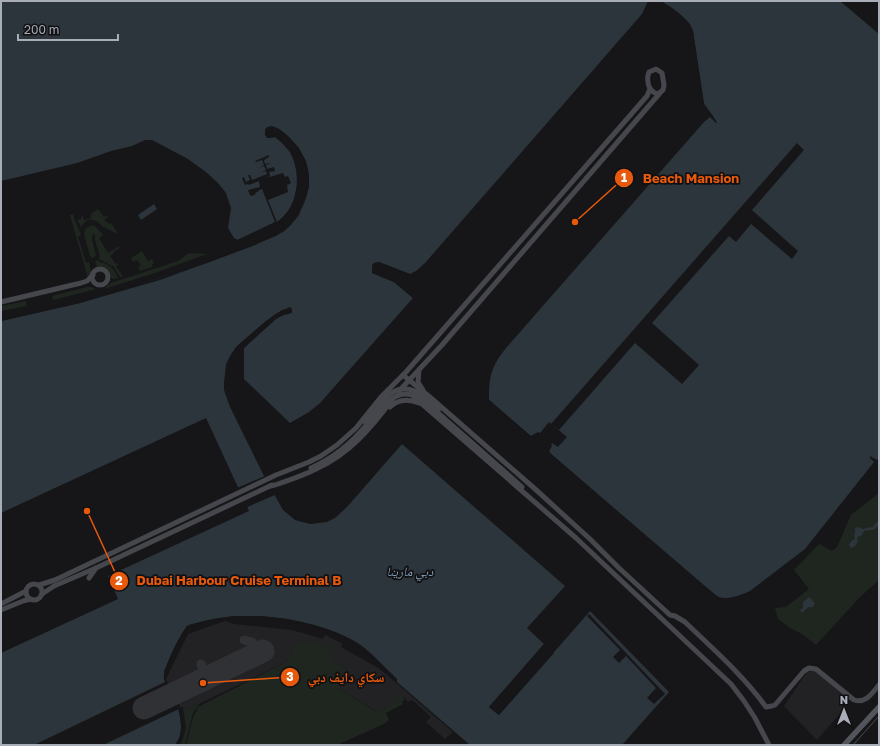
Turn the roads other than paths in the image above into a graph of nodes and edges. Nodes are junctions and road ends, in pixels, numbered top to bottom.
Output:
1 (650, 89) junction
2 (660, 93) junction
3 (637, 107) junction
4 (636, 121) junction
5 (588, 158) dead end
6 (587, 164) junction
7 (572, 182) junction
8 (564, 192) junction
9 (557, 193) dead end
10 (561, 208) junction
11 (93, 275) junction
12 (489, 278) junction
13 (81, 284) junction
14 (96, 284) junction
15 (488, 291) junction
16 (1, 302) edge
17 (419, 370) junction
18 (403, 375) junction
19 (409, 381) junction
20 (397, 382) junction
21 (403, 387) junction
22 (430, 398) junction
23 (422, 405) junction
24 (437, 410) junction
25 (384, 411) junction
26 (366, 423) junction
27 (465, 428) junction
28 (471, 428) dead end
29 (475, 456) dead end
30 (482, 457) junction
31 (267, 480) junction
32 (533, 485) junction
33 (270, 486) junction
34 (531, 499) junction
35 (588, 550) junction
36 (110, 554) junction
37 (599, 559) junction
38 (110, 561) junction
39 (599, 566) dead end
40 (96, 568) junction
41 (619, 568) junction
42 (89, 578) dead end
43 (39, 585) junction
44 (26, 591) junction
45 (42, 594) junction
46 (31, 599) junction
47 (1, 604) edge
48 (1, 610) edge
49 (657, 613) junction
50 (656, 621) dead end
51 (879, 685) edge
52 (879, 707) edge
53 (769, 745) edge
54 (844, 745) edge

1 - 2 street
1 - 2 street
1 - 3 street
2 - 4 street
3 - 4 street
3 - 6 street
4 - 10 street
5 - 6 street
6 - 7 street
7 - 8 street
7 - 10 street
8 - 9 street
8 - 12 street
10 - 15 street
11 - 13 street
11 - 14 street
11 - 14 street
12 - 15 street
12 - 18 street
13 - 14 street
13 - 16 street
15 - 17 street
17 - 19 street
17 - 22 street
18 - 19 street
18 - 20 street
19 - 21 street
19 - 22 street
20 - 21 street
20 - 31 street
21 - 23 street
21 - 25 street
22 - 27 street
23 - 25 street
23 - 30 street
24 - 26 street, bridge
24 - 32 street
24 - 34 street
25 - 33 street
26 - 31 street
26 - 33 street
27 - 28 street
27 - 32 street
29 - 30 street
30 - 34 street
31 - 36 street
32 - 41 street
33 - 38 street
34 - 35 street
35 - 37 street
35 - 41 street
36 - 38 street
36 - 43 street
37 - 39 street
37 - 49 street
38 - 40 street
40 - 42 street
40 - 45 street
41 - 51 street
43 - 44 street
43 - 45 street
44 - 46 street
44 - 47 street
45 - 46 street
46 - 48 street
49 - 50 street
49 - 53 street
52 - 54 main road

